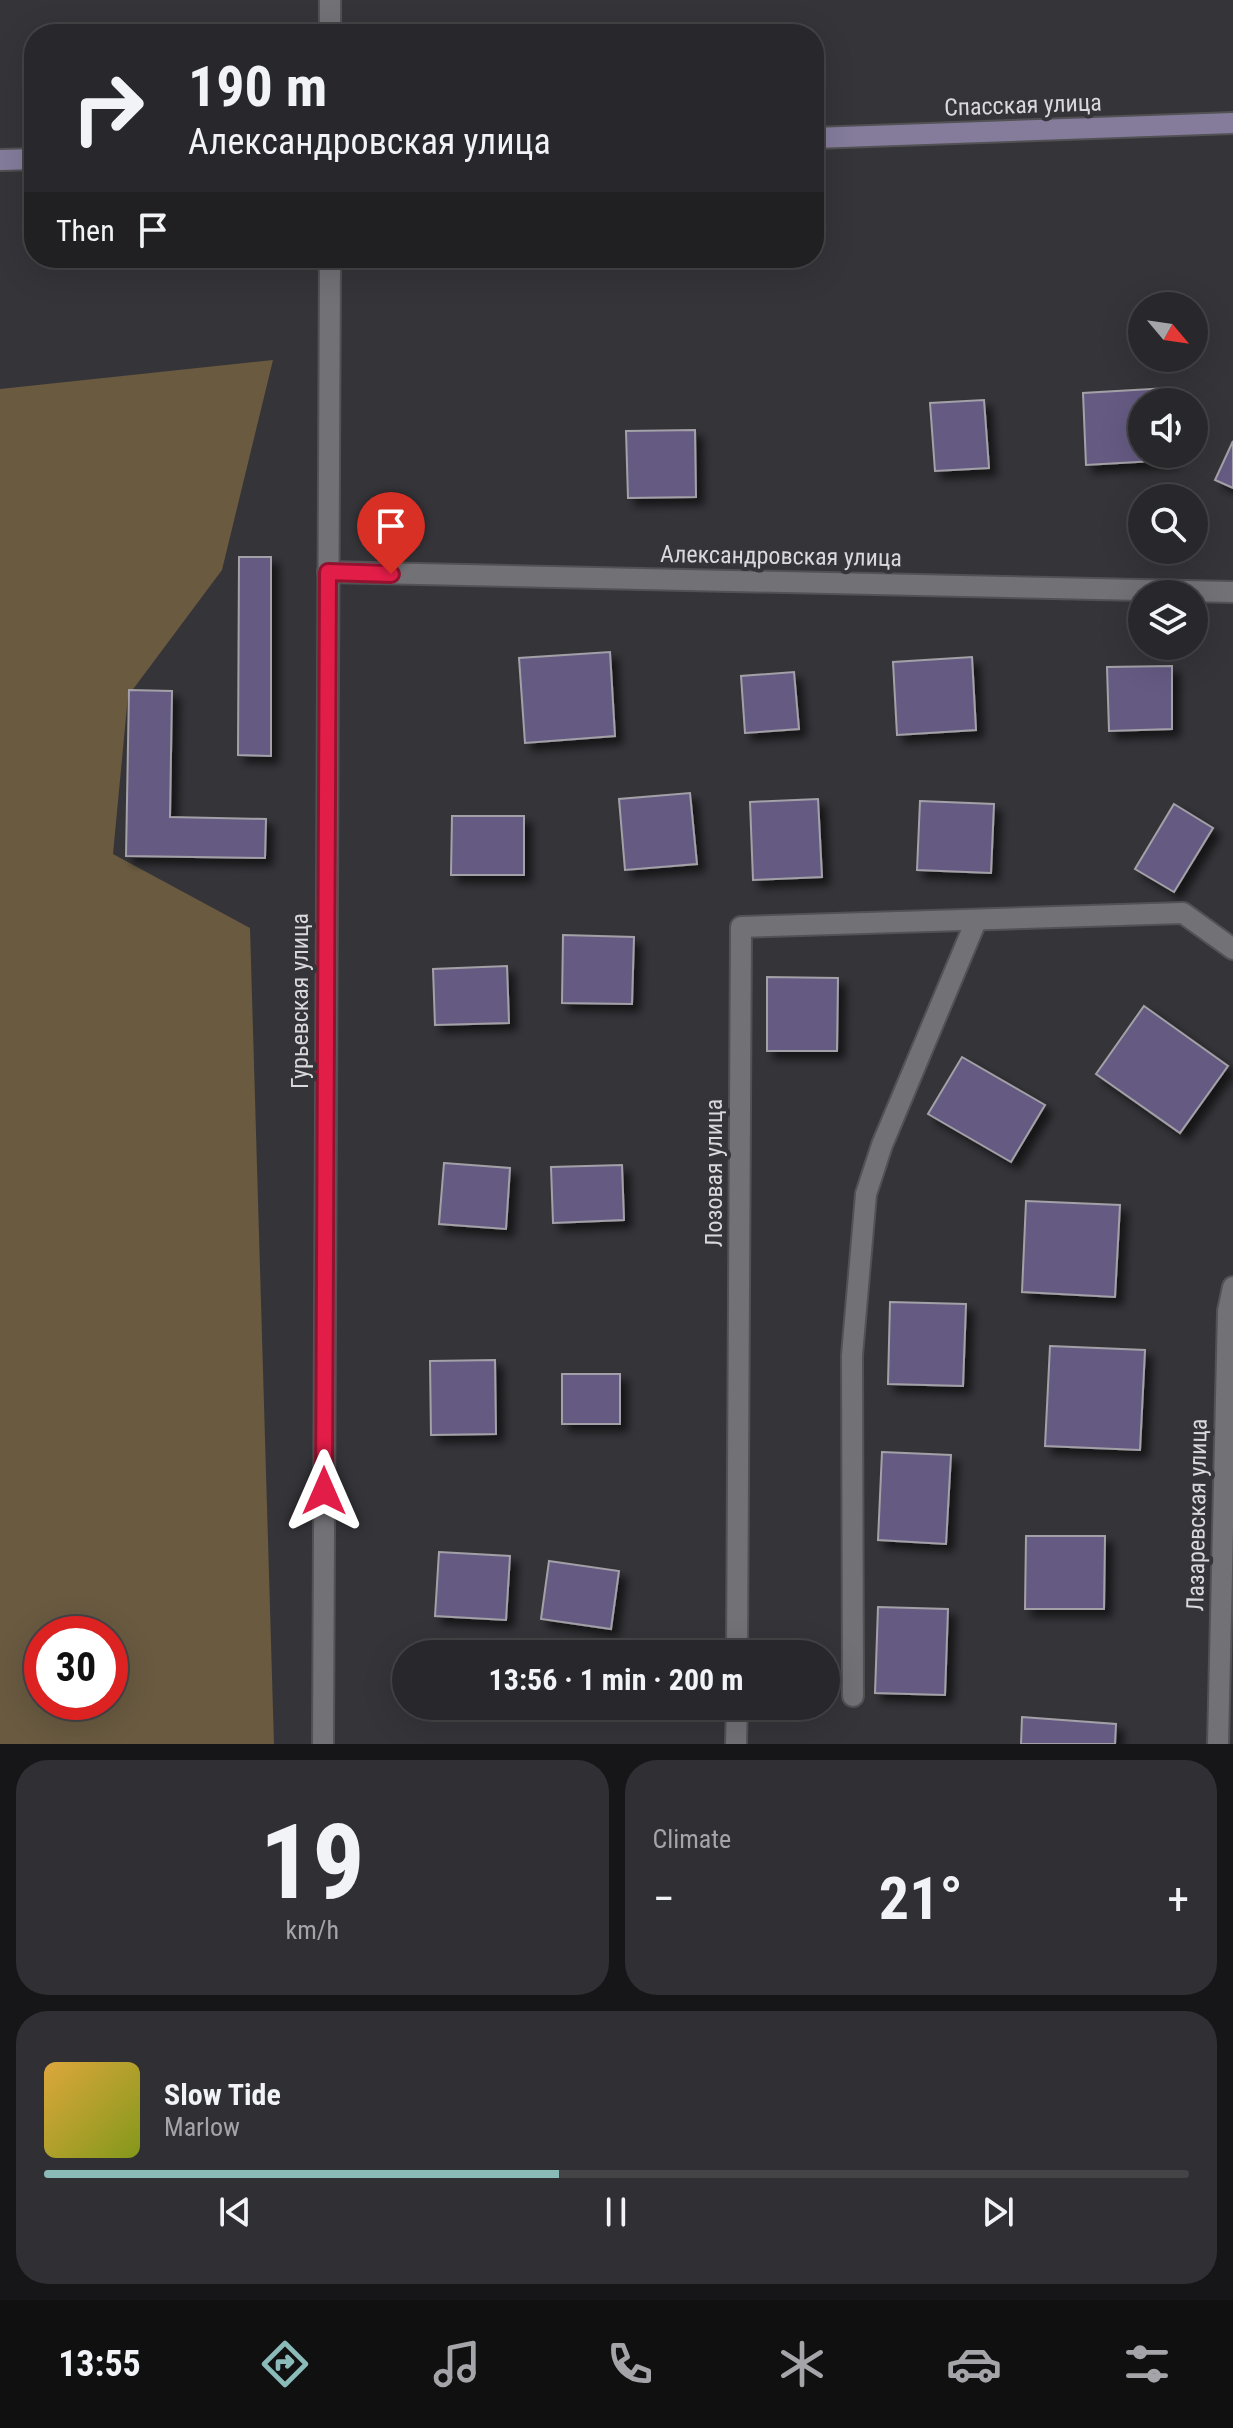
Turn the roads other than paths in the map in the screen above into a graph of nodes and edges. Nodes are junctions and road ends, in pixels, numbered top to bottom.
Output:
1 (330, 0) edge
2 (330, 24) edge
3 (1233, 123) edge
4 (824, 138) edge
5 (24, 159) edge
6 (0, 160) edge
7 (330, 268) edge
8 (328, 572) junction
9 (1233, 592) edge
10 (976, 921) junction
11 (1233, 949) edge
12 (1233, 1287) edge
13 (737, 1640) edge
14 (853, 1696) dead end
15 (737, 1720) edge
16 (323, 1744) edge
17 (736, 1744) edge
18 (1218, 1744) edge

1 - 2 street
3 - 4 street, Спасская улица
5 - 6 street
7 - 8 street, Гурьевская улица
8 - 9 street, Александровская улица
8 - 16 street, Гурьевская улица
10 - 11 street, Лозовая улица
10 - 13 street, Лозовая улица
10 - 14 street
12 - 18 street, Лазаревская улица
15 - 17 street

